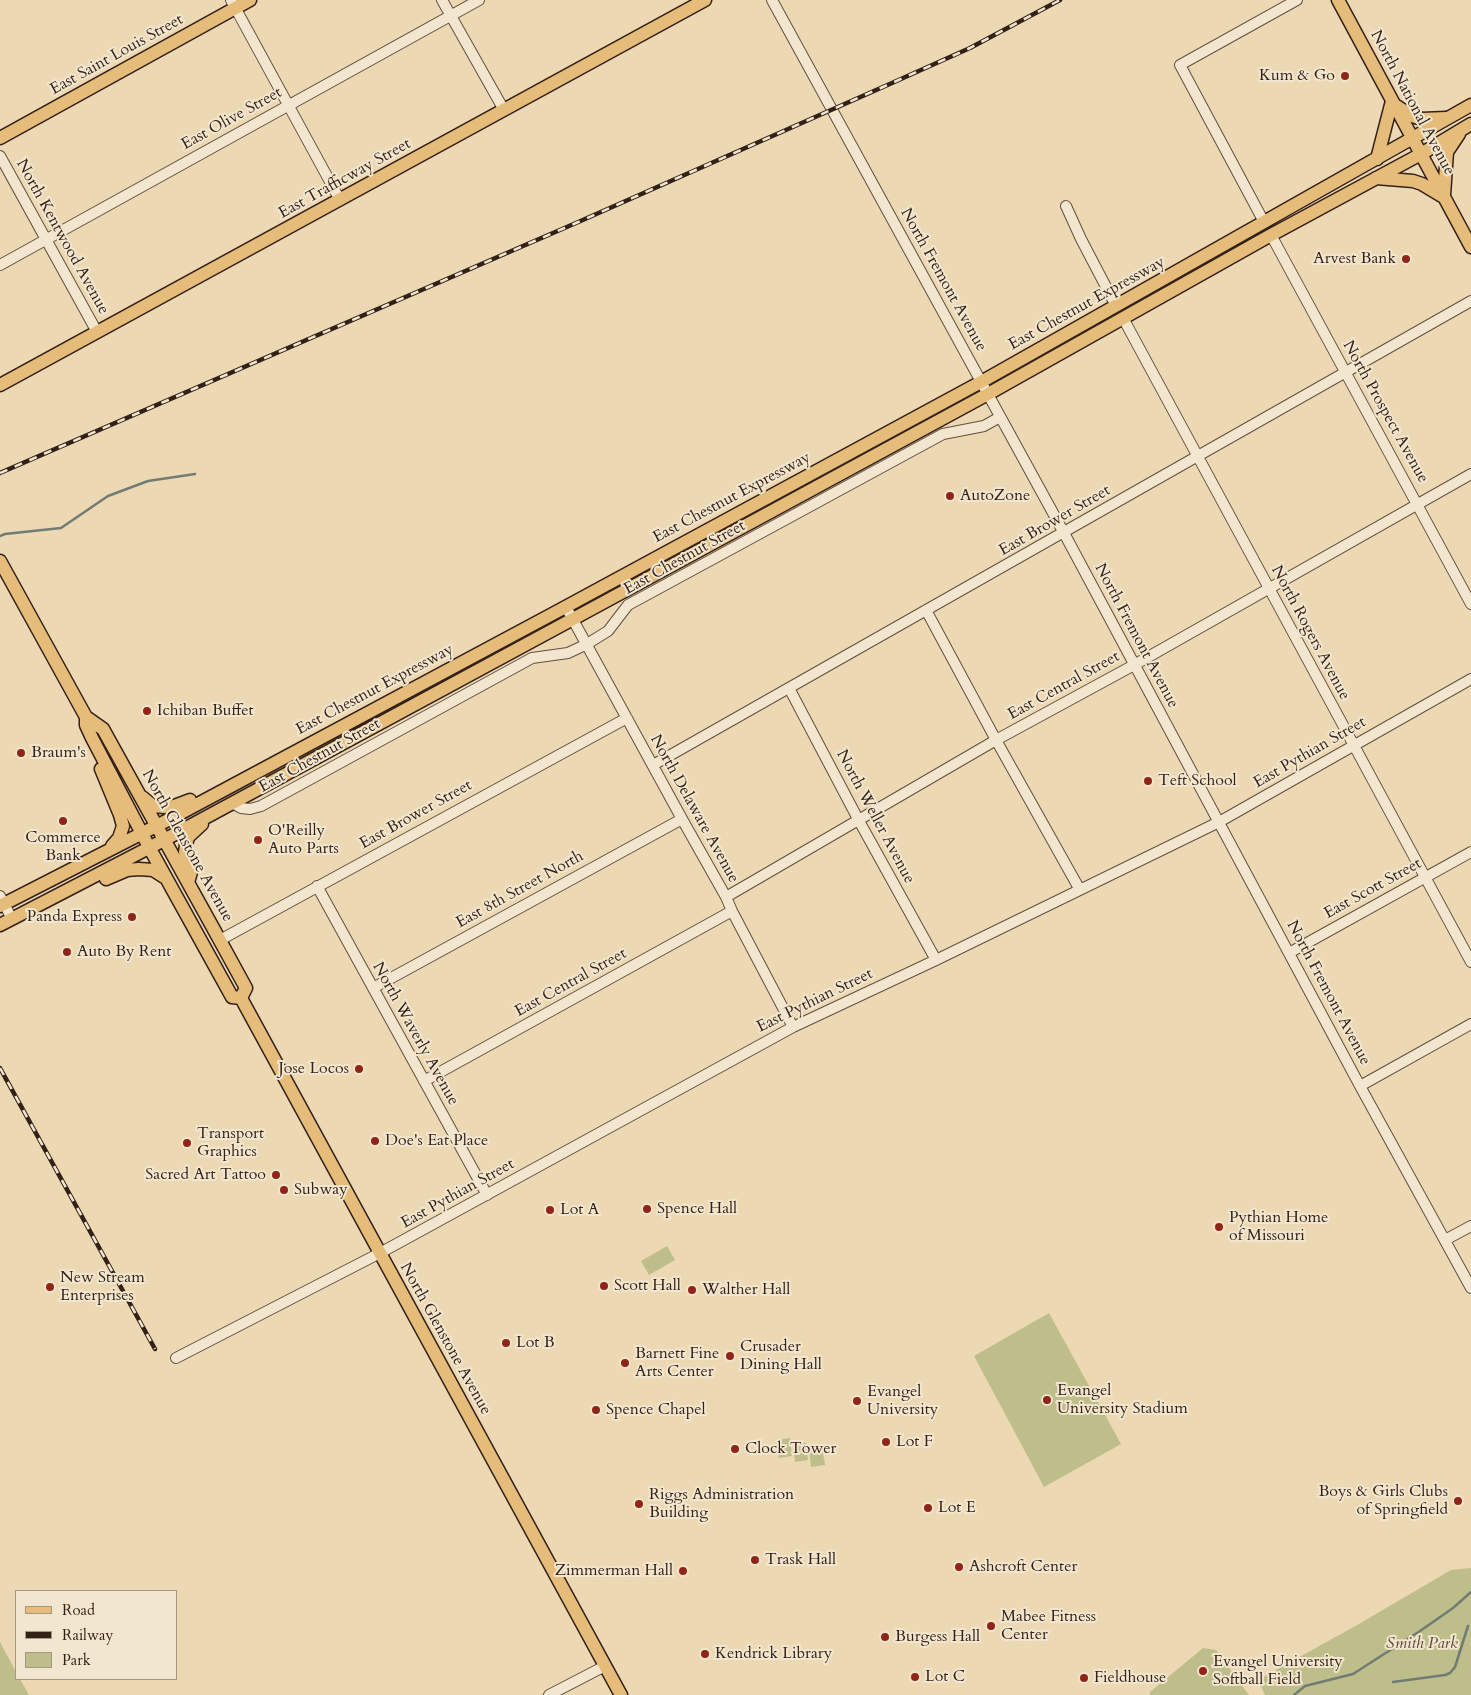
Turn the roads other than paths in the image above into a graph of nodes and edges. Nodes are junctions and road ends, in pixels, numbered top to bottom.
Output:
1 (250, 0) edge
2 (442, 0) edge
3 (479, 0) edge
4 (705, 0) edge
5 (772, 0) edge
6 (1297, 0) edge
7 (1340, 1) edge
8 (233, 4) edge
9 (451, 15) junction
10 (1393, 103) junction
11 (288, 105) junction
12 (1471, 105) edge
13 (504, 110) junction
14 (1449, 118) junction
15 (1468, 126) edge
16 (0, 138) edge
17 (1413, 139) junction
18 (1421, 154) junction
19 (0, 156) edge
20 (1377, 159) junction
21 (1376, 178) junction
22 (1444, 198) junction
23 (340, 200) junction
24 (1066, 206) dead end
25 (1264, 222) junction
26 (1271, 235) junction
27 (46, 240) junction
28 (1471, 247) edge
29 (0, 265) edge
30 (1471, 301) edge
31 (1116, 306) junction
32 (1123, 318) junction
33 (97, 332) junction
34 (1346, 372) junction
35 (981, 382) junction
36 (0, 384) edge
37 (988, 394) junction
38 (1000, 417) junction
39 (1198, 456) junction
40 (1471, 474) edge
41 (1418, 504) junction
42 (1064, 533) junction
43 (0, 561) edge
44 (1270, 588) junction
45 (1471, 604) edge
46 (566, 607) junction
47 (926, 610) junction
48 (573, 619) junction
49 (587, 644) junction
50 (1134, 665) junction
51 (1471, 680) edge
52 (789, 688) junction
53 (86, 716) junction
54 (627, 718) junction
55 (92, 738) junction
56 (996, 740) junction
57 (307, 745) junction
58 (1353, 746) junction
59 (653, 765) junction
60 (137, 791) junction
61 (232, 803) junction
62 (217, 811) junction
63 (682, 819) junction
64 (858, 819) junction
65 (1219, 822) junction
66 (156, 826) junction
67 (142, 833) junction
68 (164, 840) junction
69 (149, 847) junction
70 (107, 851) junction
71 (1471, 852) edge
72 (1425, 878) junction
73 (168, 882) junction
74 (188, 882) junction
75 (317, 886) junction
76 (1080, 890) junction
77 (726, 896) junction
78 (1, 902) edge
79 (732, 911) junction
80 (12, 919) junction
81 (0, 925) edge
82 (220, 940) junction
83 (1289, 953) junction
84 (936, 960) junction
85 (1471, 962) edge
86 (373, 988) junction
87 (241, 998) junction
88 (1471, 1024) edge
89 (793, 1027) junction
90 (424, 1081) junction
91 (1360, 1086) junction
92 (487, 1195) junction
93 (1471, 1226) edge
94 (1445, 1240) junction
95 (380, 1254) junction
96 (1471, 1288) edge
97 (176, 1358) dead end
98 (605, 1666) junction
99 (549, 1695) edge
100 (621, 1695) edge

1 - 8 main road, East Saint Louis Street
2 - 9 street
3 - 9 street, East Olive Street
4 - 13 main road, East Trafficway Street
5 - 35 street, North Fremont Avenue
6 - 25 street
7 - 10 main road, North National Avenue
8 - 11 street
8 - 16 main road, East Saint Louis Street
9 - 11 street, East Olive Street
9 - 13 street
10 - 14 main road
10 - 17 main road, North National Avenue
10 - 20 main road
11 - 23 street
11 - 27 street, East Olive Street
12 - 14 main road, East Chestnut Expressway
13 - 23 main road, East Trafficway Street
14 - 17 main road, East Chestnut Expressway
15 - 18 main road, East Chestnut Expressway
15 - 22 main road
17 - 18 main road, North National Avenue
17 - 20 main road, East Chestnut Expressway
18 - 21 main road, East Chestnut Expressway
18 - 22 main road, North National Avenue
19 - 27 street, North Kentwood Avenue
20 - 25 main road, East Chestnut Expressway
21 - 22 main road
21 - 26 main road, East Chestnut Expressway
22 - 28 main road, North National Avenue
23 - 33 main road, East Trafficway Street
24 - 31 street
25 - 31 main road, East Chestnut Expressway
26 - 32 main road, East Chestnut Expressway
26 - 34 street, North Prospect Avenue
27 - 29 street, East Olive Street
27 - 33 street, North Kentwood Avenue
30 - 34 street, East Brower Street
31 - 35 main road, East Chestnut Expressway
32 - 37 main road, East Chestnut Expressway
32 - 39 street, North Rogers Avenue
33 - 36 main road, East Trafficway Street
34 - 39 street, East Brower Street
34 - 41 street, North Prospect Avenue
35 - 37 street, North Fremont Avenue
35 - 46 main road, East Chestnut Expressway
37 - 38 street, North Fremont Avenue
37 - 48 main road, East Chestnut Expressway
38 - 42 street, North Fremont Avenue
38 - 49 street, East Chestnut Street
39 - 42 street, East Brower Street
39 - 44 street, North Rogers Avenue
40 - 41 street, East Central Street
41 - 44 street, East Central Street
41 - 45 street, North Prospect Avenue
42 - 47 street, East Brower Street
42 - 50 street, North Fremont Avenue
43 - 53 main road, North Glenstone Avenue
44 - 50 street, East Central Street
44 - 58 street, North Rogers Avenue
46 - 48 street, North Delaware Avenue
46 - 57 main road, East Chestnut Expressway
47 - 52 street, East Brower Street
47 - 56 street
48 - 49 street, North Delaware Avenue
48 - 61 main road, East Chestnut Expressway
49 - 54 street, North Delaware Avenue
49 - 61 street, East Chestnut Street
50 - 56 street, East Central Street
50 - 65 street, North Fremont Avenue
51 - 58 street, East Pythian Street
52 - 59 street, East Brower Street
52 - 64 street, North Weller Avenue
53 - 55 main road, North Glenstone Avenue
53 - 60 main road, North Glenstone Avenue
54 - 59 street, North Delaware Avenue
54 - 75 street, East Brower Street
55 - 67 main road, North Glenstone Avenue
55 - 70 main road
56 - 64 street, East Central Street
56 - 76 street
57 - 60 main road
57 - 66 main road, East Chestnut Expressway
58 - 65 street, East Pythian Street
58 - 72 street, North Rogers Avenue
59 - 63 street, North Delaware Avenue
60 - 66 main road, North Glenstone Avenue
61 - 62 main road, East Chestnut Expressway
62 - 68 main road, East Chestnut Expressway
62 - 74 main road
63 - 77 street, North Delaware Avenue
63 - 86 street, East 8th Street North
64 - 77 street, East Central Street
64 - 84 street, North Weller Avenue
65 - 76 street, East Pythian Street
65 - 83 street, North Fremont Avenue
66 - 67 main road, East Chestnut Expressway
66 - 68 main road, North Glenstone Avenue
67 - 69 main road, North Glenstone Avenue
67 - 70 main road, East Chestnut Expressway
68 - 69 main road, East Chestnut Expressway
68 - 74 main road, North Glenstone Avenue
69 - 73 main road, North Glenstone Avenue
69 - 80 main road, East Chestnut Expressway
70 - 78 main road, East Chestnut Expressway
71 - 72 street, East Scott Street
72 - 83 street, East Scott Street
72 - 85 street, North Rogers Avenue
73 - 80 main road
73 - 87 main road, North Glenstone Avenue
74 - 82 main road, North Glenstone Avenue
75 - 82 street, East Brower Street
75 - 86 street, North Waverly Avenue
76 - 84 street, East Pythian Street
77 - 79 street, North Delaware Avenue
78 - 80 street
79 - 89 street, North Delaware Avenue
79 - 90 street, East Central Street
80 - 81 main road, East Chestnut Expressway
82 - 87 main road, North Glenstone Avenue
83 - 91 street, North Fremont Avenue
84 - 89 street, East Pythian Street
86 - 90 street, North Waverly Avenue
87 - 95 main road, North Glenstone Avenue
88 - 91 street
89 - 92 street, East Pythian Street
90 - 92 street, North Waverly Avenue
91 - 94 street, North Fremont Avenue
92 - 95 street, East Pythian Street
93 - 94 street
94 - 96 street, North Fremont Avenue
95 - 97 street, East Pythian Street
95 - 98 main road, North Glenstone Avenue
98 - 99 street
98 - 100 main road, North Glenstone Avenue

